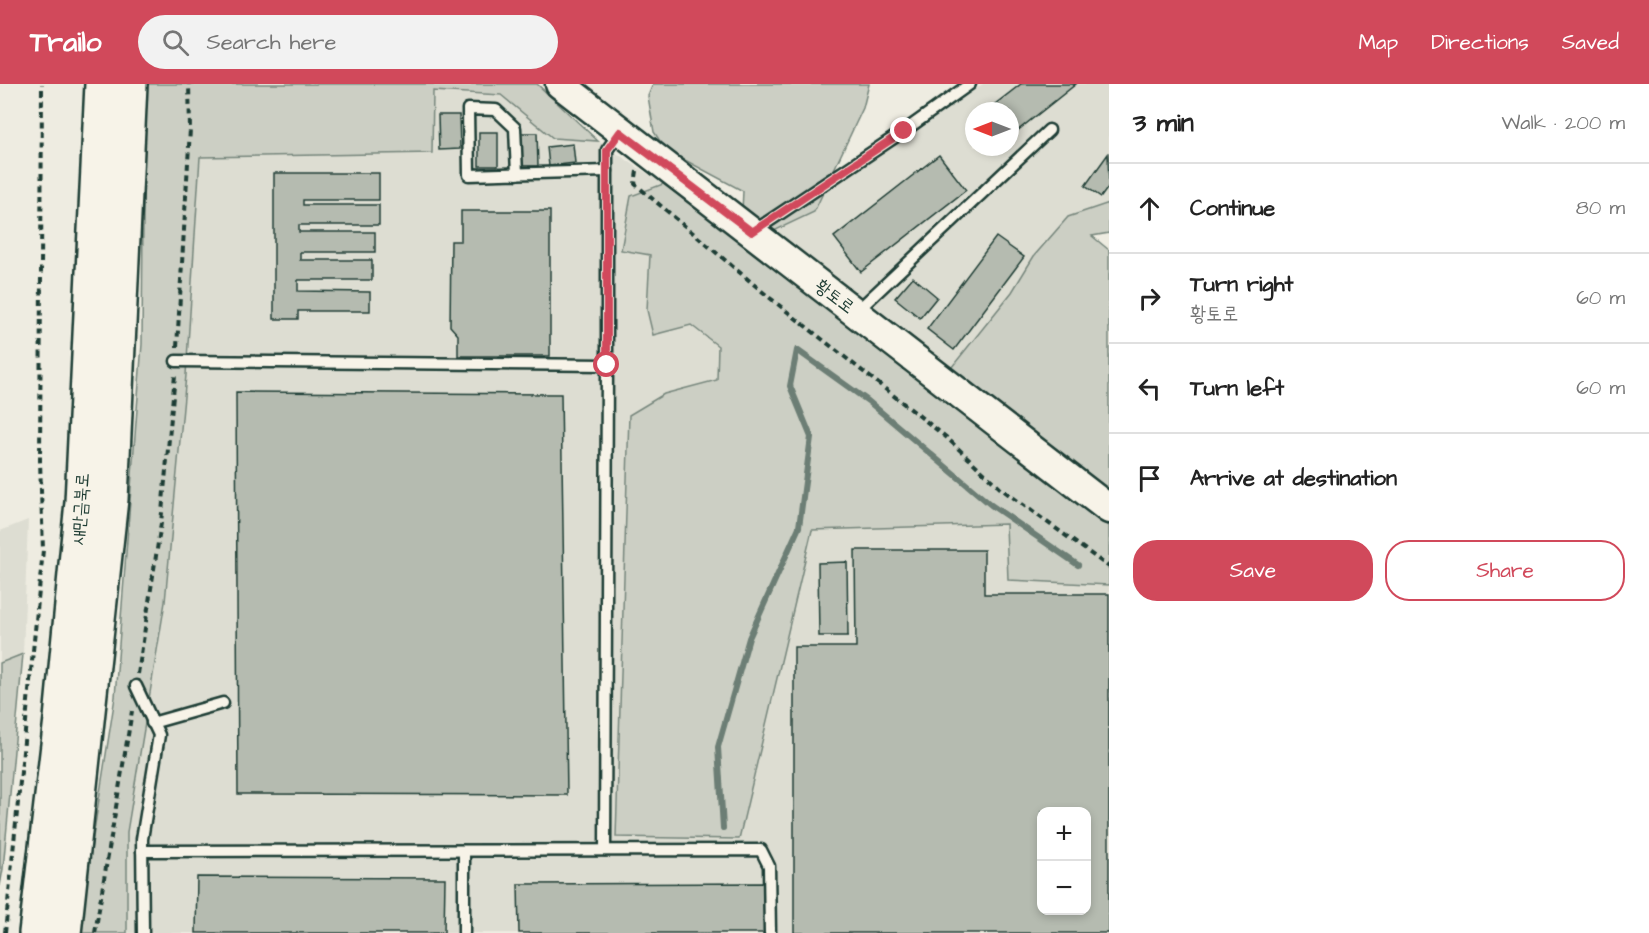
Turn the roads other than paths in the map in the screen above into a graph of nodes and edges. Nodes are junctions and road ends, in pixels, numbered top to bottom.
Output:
1 (102, 84) edge
2 (129, 84) edge
3 (560, 84) edge
4 (970, 84) edge
5 (1049, 130) dead end
6 (630, 139) junction
7 (607, 171) junction
8 (517, 174) junction
9 (752, 232) junction
10 (856, 312) junction
11 (176, 361) road end
12 (607, 365) junction
13 (1109, 508) edge
14 (136, 687) road end
15 (223, 704) dead end
16 (152, 723) junction
17 (605, 850) junction
18 (142, 851) junction
19 (464, 851) junction
20 (36, 933) edge
21 (64, 933) edge
22 (142, 933) edge
23 (464, 933) edge
24 (770, 933) edge

1 - 20 highway, 새만금북로
2 - 21 highway, 새만금북로
3 - 6 main road, 황토로
4 - 9 lane
5 - 10 lane
6 - 7 lane
6 - 9 main road, 황토로
7 - 8 lane
7 - 12 lane
8 - 8 lane
9 - 10 main road, 황토로
10 - 13 main road, 황토로
11 - 12 lane
12 - 17 lane
14 - 16 lane
15 - 16 lane
16 - 18 lane
17 - 19 lane
17 - 24 lane
18 - 19 lane
18 - 22 lane
19 - 23 lane

